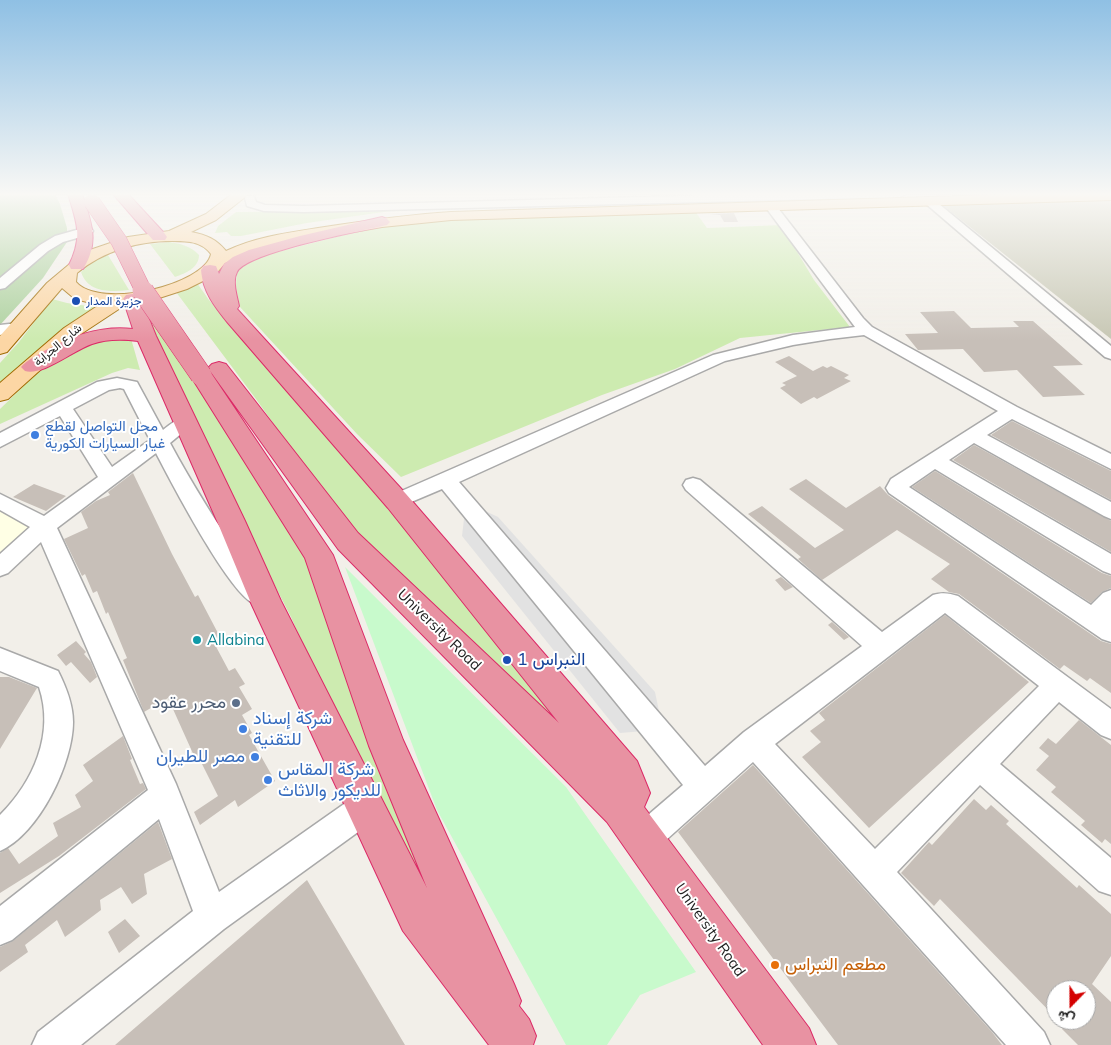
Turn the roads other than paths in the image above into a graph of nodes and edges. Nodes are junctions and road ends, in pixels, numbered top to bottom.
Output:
1 (54, 243) edge
2 (86, 243) edge
3 (120, 243) edge
4 (135, 243) edge
5 (137, 243) edge
6 (209, 243) edge
7 (261, 243) edge
8 (294, 243) edge
9 (802, 243) edge
10 (979, 243) edge
11 (214, 265) junction
12 (73, 269) junction
13 (0, 285) edge
14 (126, 299) junction
15 (235, 320) junction
16 (185, 321) dead end
17 (9, 329) edge
18 (867, 330) junction
19 (146, 336) junction
20 (0, 348) edge
21 (1111, 354) edge
22 (210, 365) junction
23 (32, 367) junction
24 (0, 394) edge
25 (63, 408) junction
26 (1012, 411) junction
27 (185, 423) junction
28 (975, 436) junction
29 (0, 441) edge
30 (159, 442) junction
31 (934, 460) junction
32 (1111, 462) edge
33 (110, 478) junction
34 (445, 479) junction
35 (693, 485) dead end
36 (0, 501) edge
37 (397, 501) junction
38 (1111, 510) edge
39 (44, 526) junction
40 (1111, 565) edge
41 (0, 567) edge
42 (1111, 600) edge
43 (266, 602) junction
44 (1102, 625) edge
45 (881, 647) junction
46 (0, 660) edge
47 (1057, 686) junction
48 (1111, 726) edge
49 (754, 742) junction
50 (980, 766) junction
51 (704, 787) junction
52 (164, 795) junction
53 (365, 808) junction
54 (633, 823) junction
55 (0, 835) edge
56 (875, 872) junction
57 (1111, 879) edge
58 (212, 917) junction
59 (0, 928) edge
60 (515, 1040) edge
61 (51, 1045) edge
62 (792, 1045) edge
63 (1031, 1045) edge

1 - 13 street
2 - 12 highway
3 - 22 highway, University Road, bridge
4 - 12 main road
5 - 16 highway
6 - 11 main road
7 - 11 main road
8 - 15 highway
9 - 18 street
10 - 21 street
11 - 14 main road
11 - 15 highway
12 - 14 main road
12 - 17 main road
14 - 19 highway
14 - 23 main road, شارع الجرابة
15 - 37 highway
17 - 20 main road
18 - 26 street
18 - 34 street
19 - 23 highway
19 - 27 highway
22 - 54 highway, University Road
22 - 60 highway, University Road
23 - 24 main road, شارع الجرابة
25 - 29 street
25 - 30 street
25 - 33 street
26 - 28 street
26 - 32 street
27 - 30 street
27 - 43 highway
28 - 31 street
28 - 38 street
30 - 33 street
30 - 43 street
31 - 40 street
31 - 44 street
33 - 39 street
34 - 37 street
34 - 51 street
35 - 45 street
36 - 39 street
37 - 54 highway
39 - 41 street
39 - 52 street
42 - 44 street
43 - 53 highway
45 - 47 street
45 - 49 street
46 - 55 street
47 - 48 street
47 - 50 street
49 - 51 street
49 - 56 street
50 - 56 street
50 - 57 street
51 - 54 street
52 - 58 street
52 - 59 street
53 - 58 street
53 - 60 highway
54 - 62 highway, University Road
56 - 63 street
58 - 61 street

